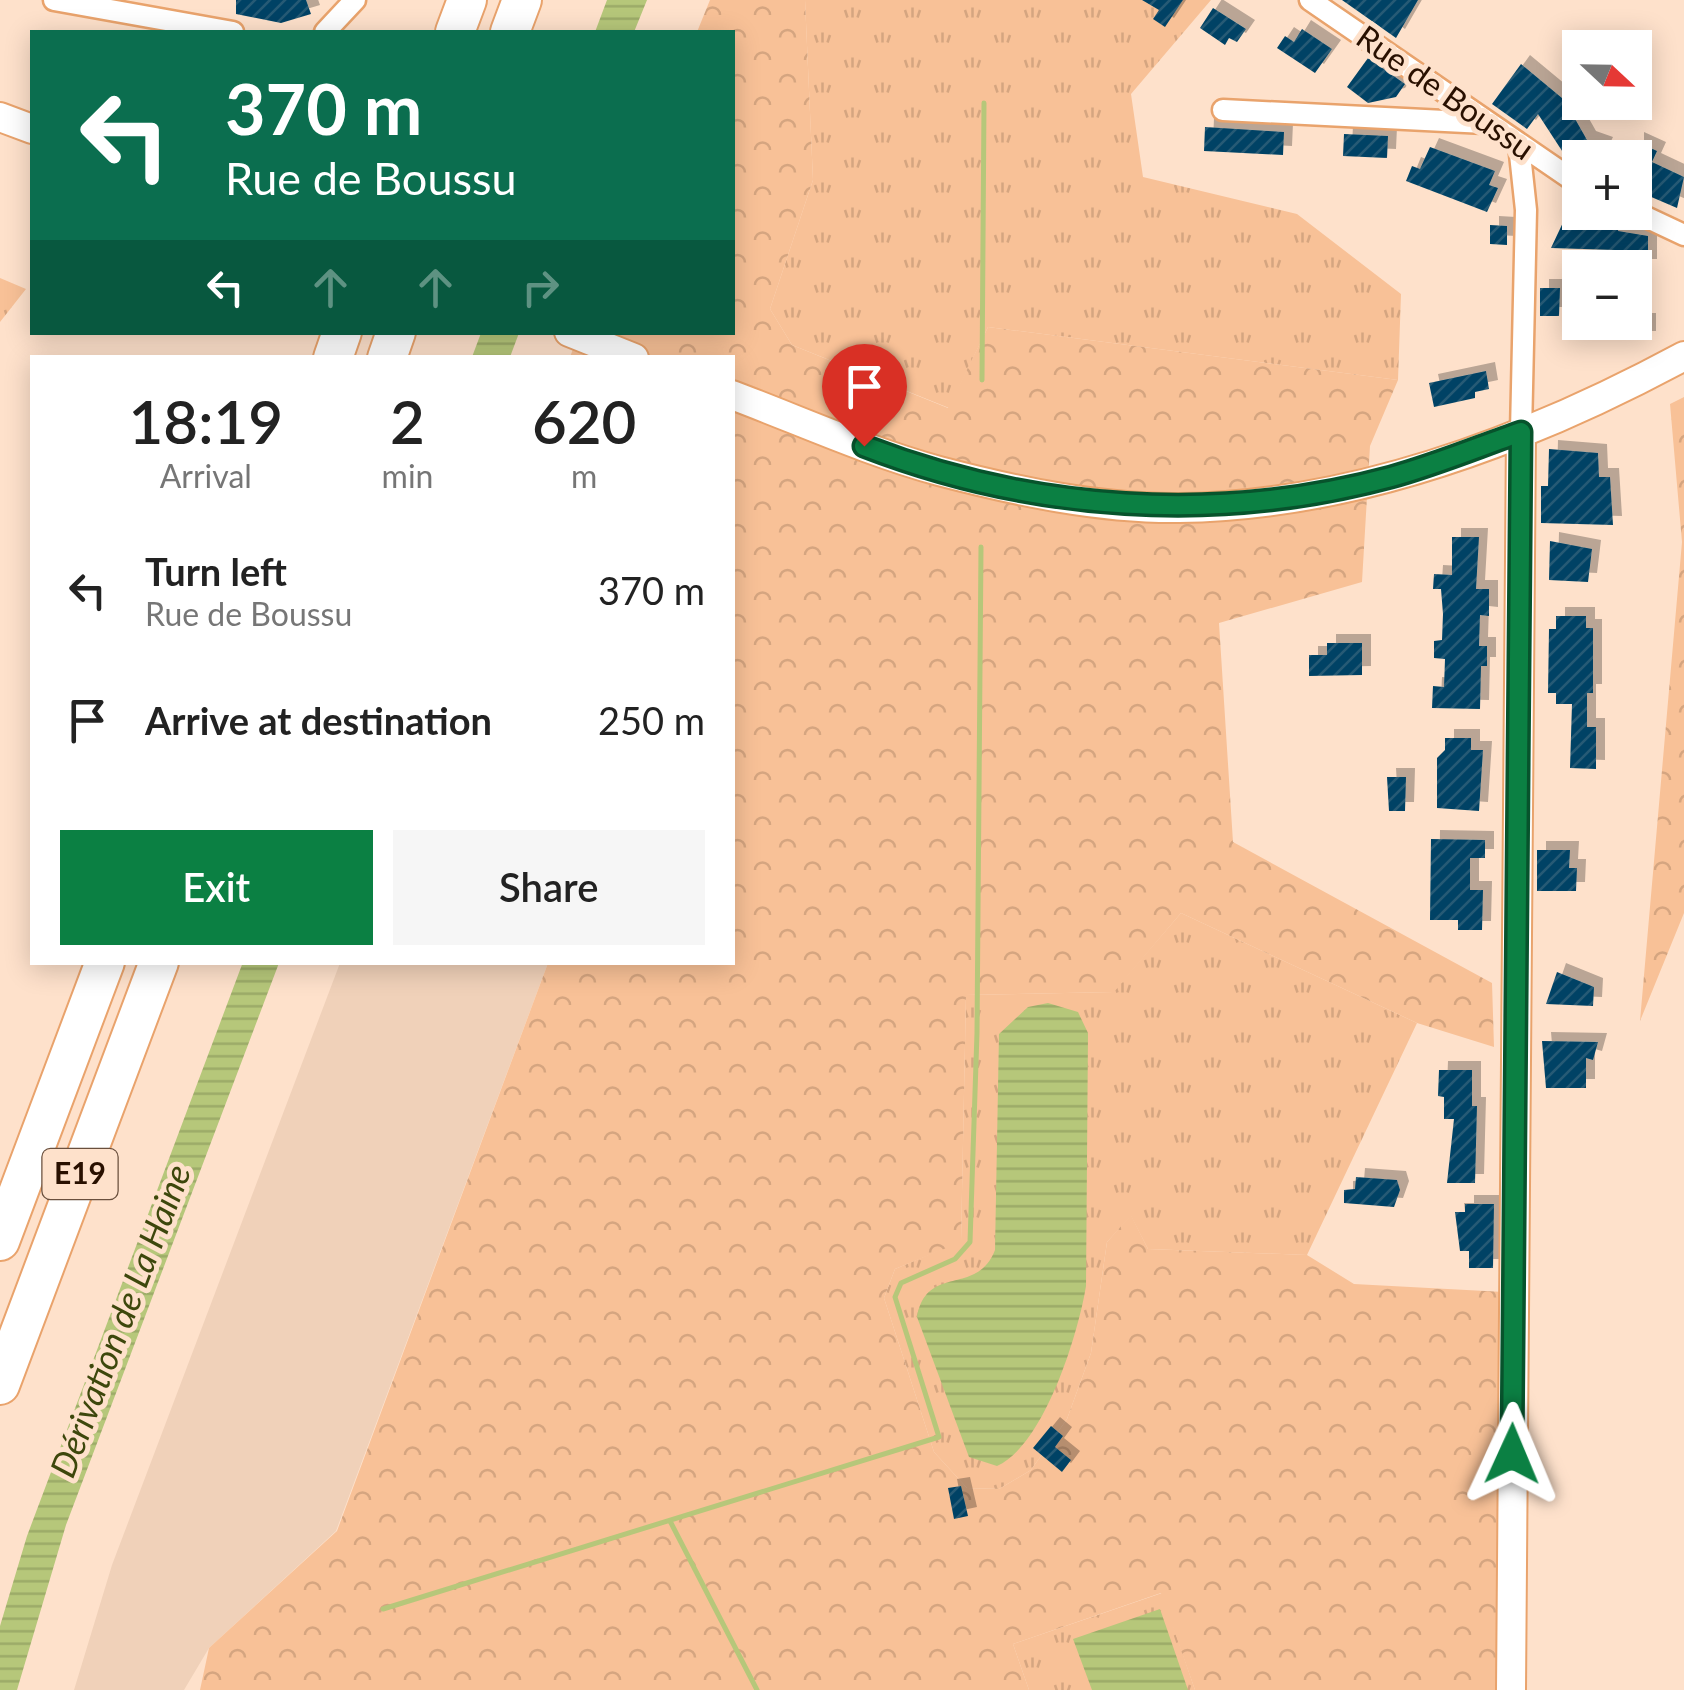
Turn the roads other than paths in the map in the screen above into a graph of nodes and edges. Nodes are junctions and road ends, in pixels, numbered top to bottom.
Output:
1 (54, 0) edge
2 (355, 0) edge
3 (467, 0) edge
4 (522, 0) edge
5 (1310, 0) edge
6 (221, 30) edge
7 (327, 30) edge
8 (456, 30) edge
9 (511, 30) edge
10 (1223, 110) dead end
11 (0, 117) edge
12 (1486, 122) junction
13 (30, 128) edge
14 (1520, 145) junction
15 (1562, 173) edge
16 (1652, 220) edge
17 (1684, 234) edge
18 (577, 335) edge
19 (627, 355) edge
20 (1684, 356) edge
21 (735, 396) edge
22 (1521, 432) junction
23 (104, 965) edge
24 (158, 965) edge
25 (0, 1241) edge
26 (0, 1385) edge
27 (1511, 1690) edge

1 - 6 street
2 - 7 street
3 - 8 highway
4 - 9 highway
5 - 12 street, Rue de Boussu
10 - 12 street
11 - 13 street
12 - 14 street, Rue de Boussu
14 - 15 street, Rue de Boussu
14 - 22 street
16 - 17 street
18 - 19 street
20 - 22 street
21 - 22 street
22 - 27 street
23 - 25 highway, E19
24 - 26 highway, E19

